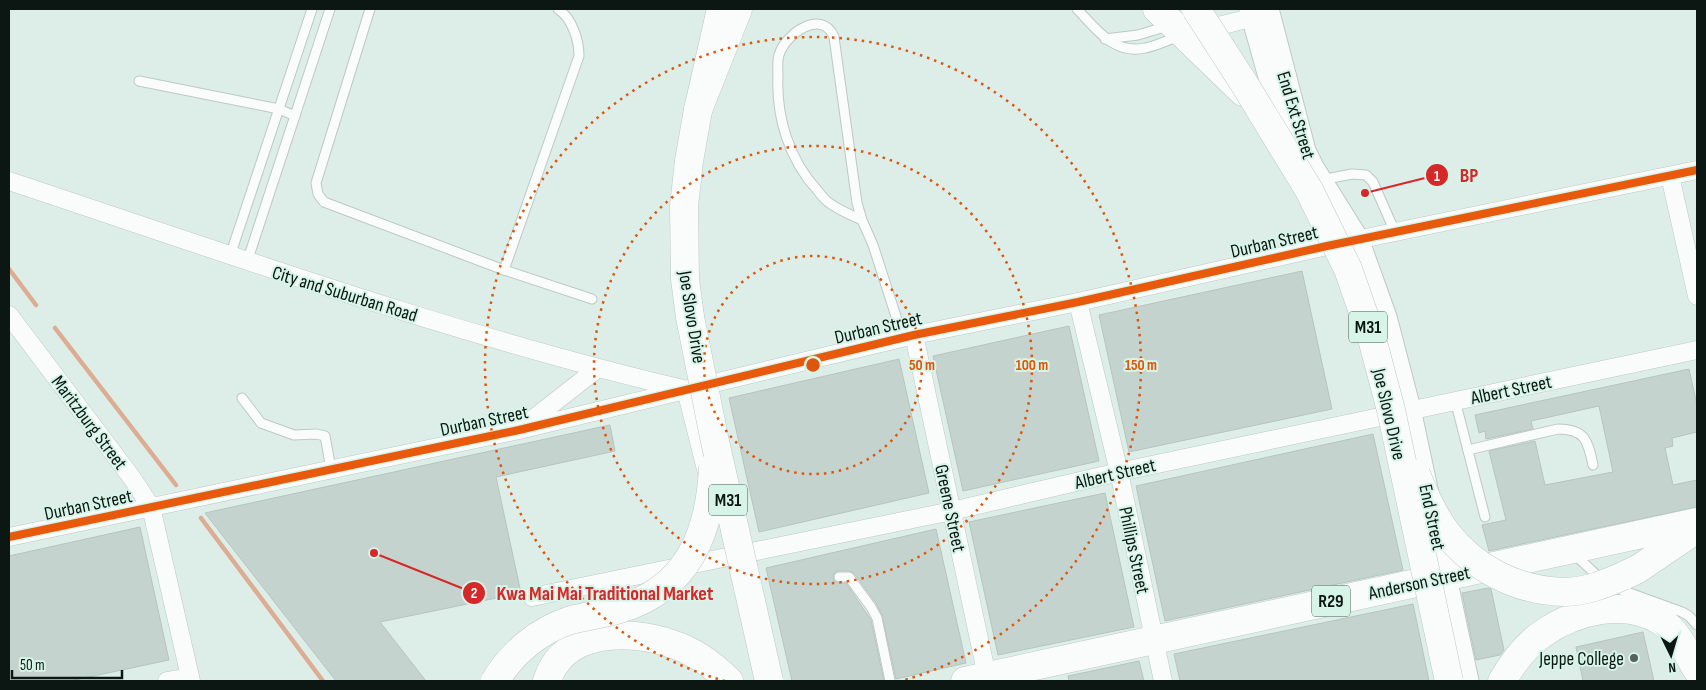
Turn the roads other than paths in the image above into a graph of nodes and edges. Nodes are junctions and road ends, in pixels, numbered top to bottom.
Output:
1 (312, 9) edge
2 (330, 9) edge
3 (370, 9) edge
4 (558, 9) edge
5 (721, 9) edge
6 (738, 9) edge
7 (1077, 9) edge
8 (1196, 9) edge
9 (1260, 11) edge
10 (1171, 23) edge
11 (1104, 39) junction
12 (139, 81) dead end
13 (279, 109) junction
14 (698, 110) junction
15 (295, 116) junction
16 (1283, 132) junction
17 (1697, 170) edge
18 (1670, 176) junction
19 (1321, 180) junction
20 (9, 181) edge
21 (862, 220) junction
22 (1395, 232) junction
23 (1358, 239) junction
24 (1326, 246) junction
25 (230, 256) junction
26 (247, 262) junction
27 (504, 270) junction
28 (1697, 296) edge
29 (592, 299) dead end
30 (1078, 302) junction
31 (9, 315) edge
32 (909, 336) junction
33 (1697, 350) edge
34 (598, 369) junction
35 (686, 390) junction
36 (242, 398) dead end
37 (1456, 400) junction
38 (1393, 412) junction
39 (519, 430) junction
40 (714, 437) junction
41 (1468, 450) junction
42 (1593, 466) dead end
43 (331, 469) junction
44 (1119, 472) junction
45 (151, 507) junction
46 (952, 511) junction
47 (1485, 516) dead end
48 (1697, 522) edge
49 (1697, 530) edge
50 (9, 537) edge
51 (1569, 550) junction
52 (728, 557) junction
53 (1446, 576) junction
54 (839, 577) dead end
55 (1415, 582) junction
56 (532, 597) dead end
57 (1697, 625) edge
58 (1154, 640) junction
59 (1697, 670) edge
60 (191, 679) edge
61 (980, 680) edge
62 (167, 681) edge
63 (495, 681) edge
64 (547, 681) edge
65 (729, 681) edge
66 (756, 681) edge
67 (769, 681) edge
68 (890, 681) edge
69 (1163, 681) edge
70 (1436, 681) edge
71 (1449, 681) edge
72 (1468, 681) edge
73 (1502, 681) edge

1 - 13 lane
2 - 15 lane
3 - 27 lane
4 - 27 lane
5 - 14 main road, Joe Slovo Drive / M31
6 - 14 main road
7 - 11 lane
8 - 38 main road, Joe Slovo Drive / M31, bridge
9 - 10 street
9 - 16 street, End Ext Street
9 - 19 street, End Ext Street
10 - 11 lane
10 - 11 lane
10 - 16 main road
12 - 13 lane
13 - 15 lane
13 - 25 lane
14 - 40 main road, Joe Slovo Drive / M31, bridge
15 - 26 lane
16 - 24 street, End Ext Street
17 - 18 street, Durban Street
18 - 22 street, Durban Street
18 - 28 street
19 - 22 lane
19 - 23 street, End Ext Street
20 - 25 street, City and Suburban Road
21 - 21 lane
21 - 32 lane
22 - 23 street, Durban Street
23 - 24 street, Durban Street
23 - 38 street, End Street
24 - 30 street, Durban Street
24 - 38 street, End Street
25 - 26 street, City and Suburban Road
26 - 34 street, City and Suburban Road
27 - 29 lane
30 - 32 street, Durban Street
30 - 44 street, Phillips Street
31 - 45 street, Maritzburg Street
32 - 35 street, Durban Street
32 - 46 street, Greene Street
33 - 37 street, Albert Street
34 - 35 street, City and Suburban Road
34 - 39 street, Durban Street
35 - 39 street, Durban Street
35 - 52 street
36 - 43 lane
37 - 38 street, Albert Street
37 - 41 lane
38 - 44 street, Albert Street
38 - 49 main road, bridge
38 - 53 street, End Street
38 - 55 street, End Street
38 - 71 main road, Joe Slovo Drive / M31, bridge
39 - 43 street, Durban Street
40 - 63 main road, bridge
40 - 67 main road, Joe Slovo Drive / M31, bridge
41 - 42 lane
41 - 47 lane
43 - 45 street, Durban Street
44 - 46 street, Albert Street
44 - 58 street, Phillips Street
45 - 50 street, Durban Street
45 - 60 street, Maritzburg Street
46 - 52 street, Albert Street
46 - 61 street, Greene Street
48 - 51 main road, Anderson Street / R29
51 - 53 main road, Anderson Street / R29
51 - 57 lane
52 - 56 street, Albert Street
52 - 66 street
53 - 55 main road, Anderson Street / R29
53 - 72 street, End Street
54 - 68 lane
55 - 58 main road, Anderson Street / R29
55 - 70 street, End Street
58 - 61 main road, Anderson Street / R29
58 - 69 street, Phillips Street
59 - 73 main road
60 - 62 street
64 - 65 main road

